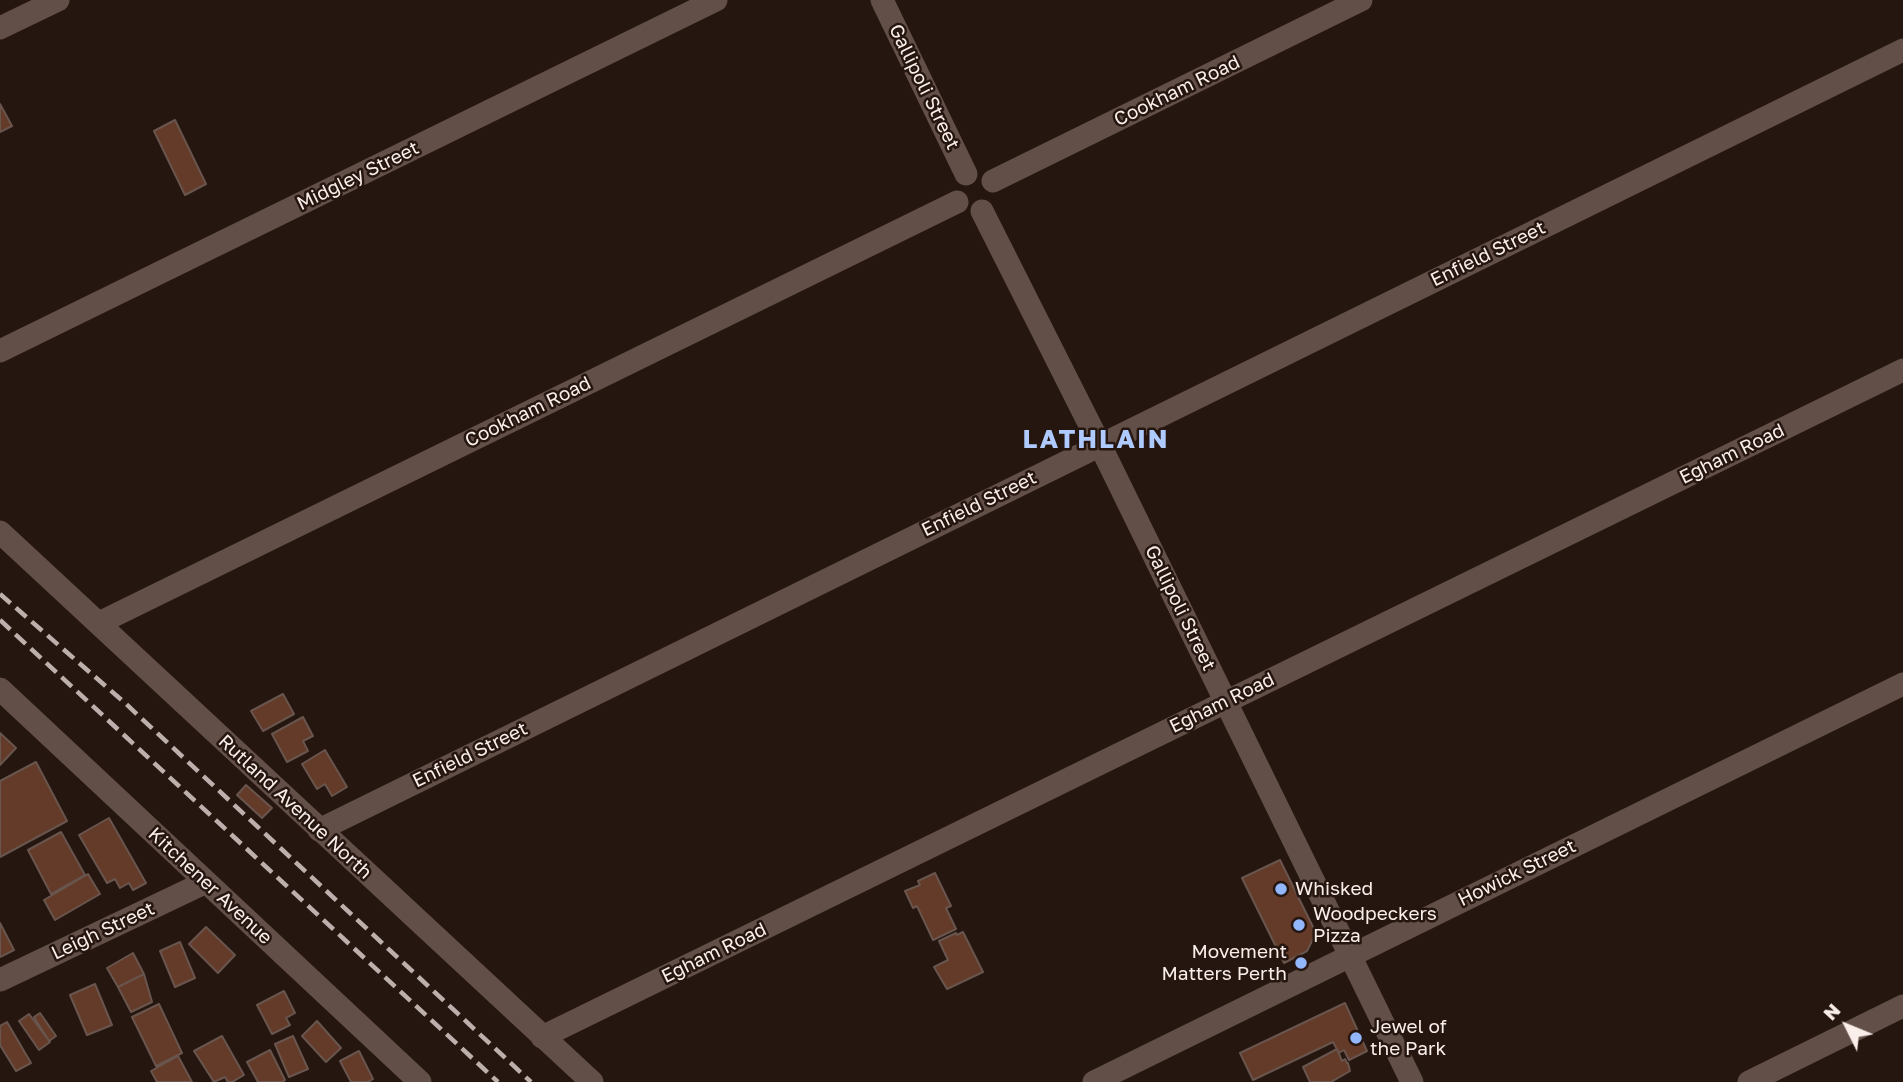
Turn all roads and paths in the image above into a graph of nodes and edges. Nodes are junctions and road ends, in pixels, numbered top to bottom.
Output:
1 (58, 0) edge
2 (716, 0) edge
3 (882, 0) edge
4 (1361, 0) edge
5 (0, 28) edge
6 (1903, 50) edge
7 (966, 174) junction
8 (992, 181) junction
9 (957, 202) junction
10 (982, 211) junction
11 (0, 351) edge
12 (1903, 370) edge
13 (1100, 445) junction
14 (0, 532) edge
15 (99, 623) junction
16 (1903, 684) edge
17 (0, 690) edge
18 (1225, 701) junction
19 (319, 830) junction
20 (206, 882) junction
21 (1350, 955) junction
22 (0, 980) edge
23 (1903, 1006) edge
24 (542, 1037) junction
25 (420, 1082) edge
26 (592, 1082) edge
27 (1094, 1082) edge
28 (1412, 1082) edge
29 (1749, 1082) edge

1 - 5 street
2 - 11 street, Midgley Street
3 - 7 street, Gallipoli Street
4 - 8 street, Cookham Road
6 - 13 street, Enfield Street
7 - 8 street
7 - 9 street
8 - 10 street
9 - 10 street
9 - 15 street, Cookham Road
10 - 13 street, Gallipoli Street
12 - 18 street, Egham Road
13 - 18 street, Gallipoli Street
13 - 19 street, Enfield Street
14 - 15 street, Rutland Avenue North
15 - 19 street, Rutland Avenue North
16 - 21 street, Howick Street
17 - 20 street, Kitchener Avenue
18 - 21 street, Gallipoli Street
18 - 24 street, Egham Road
19 - 24 street, Rutland Avenue North
20 - 22 street, Leigh Street
20 - 25 street, Kitchener Avenue
21 - 27 street, Howick Street
21 - 28 street, Gallipoli Street
23 - 29 street
24 - 26 street, Rutland Avenue North

